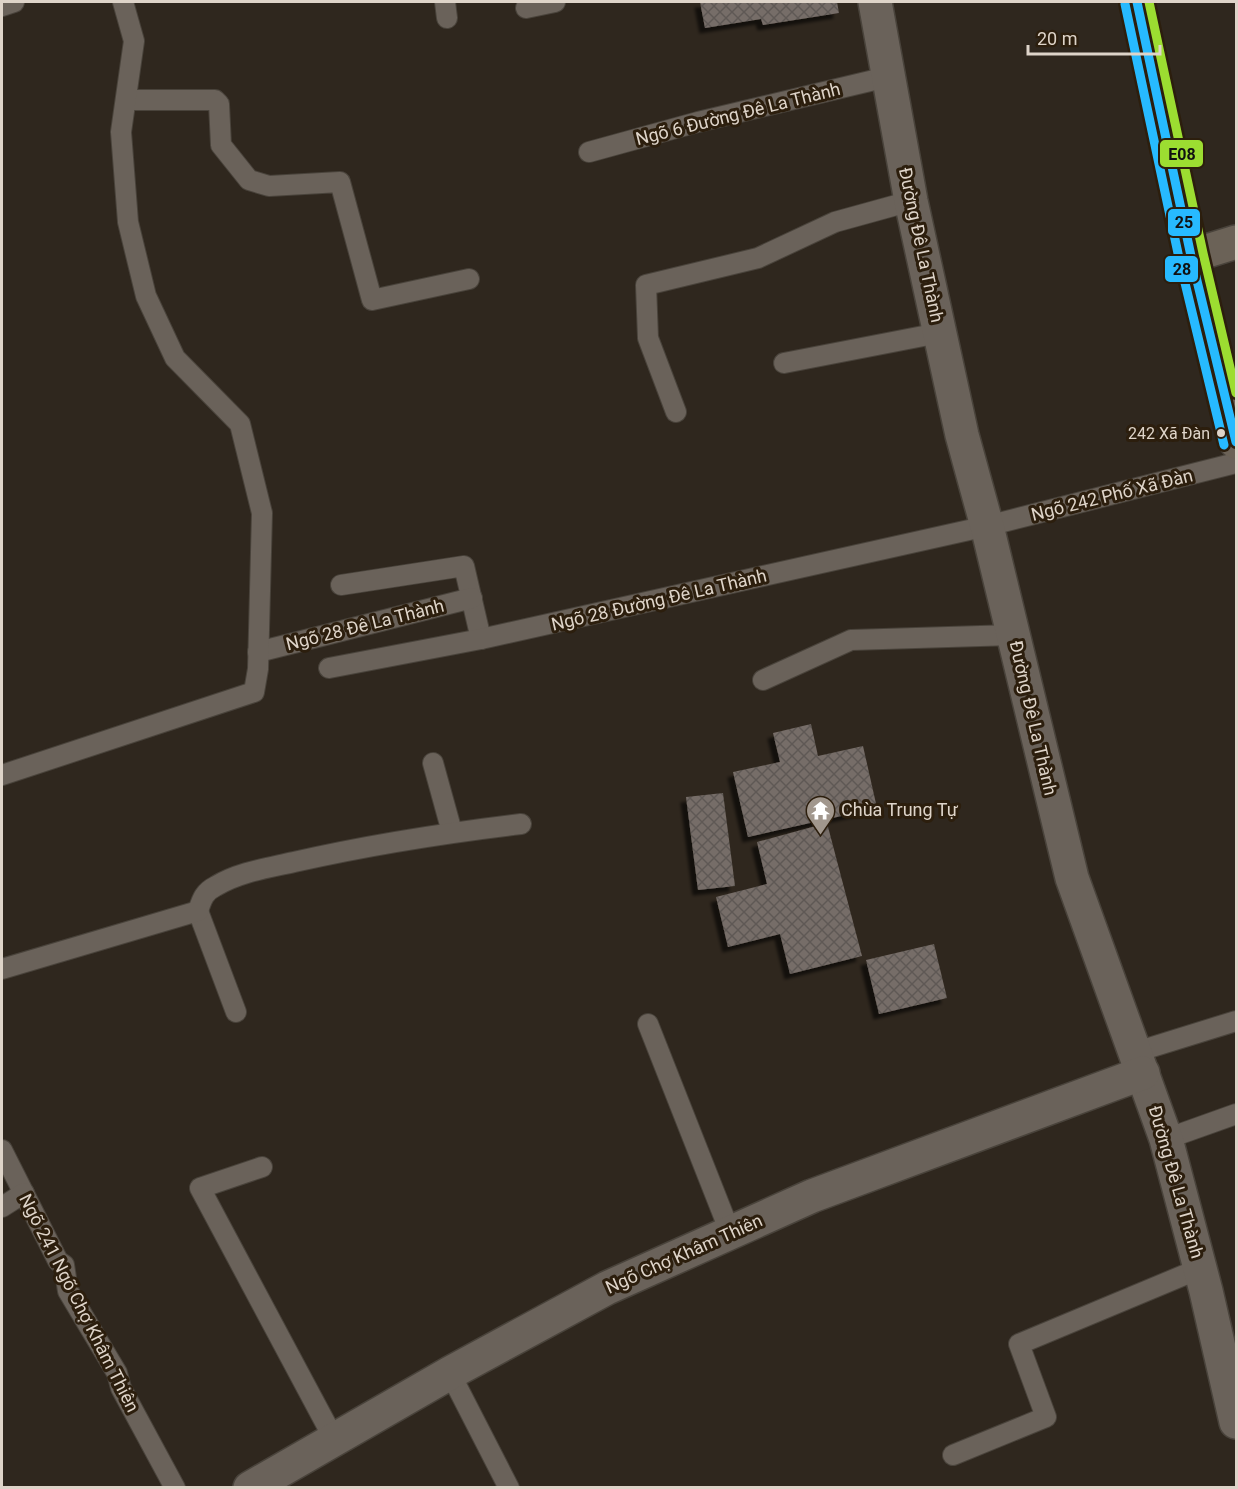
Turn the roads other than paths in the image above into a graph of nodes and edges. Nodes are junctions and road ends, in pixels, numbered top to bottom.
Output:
1 (14, 2) edge
2 (123, 2) edge
3 (555, 2) edge
4 (875, 2) edge
5 (1137, 2) edge
6 (2, 6) edge
7 (526, 8) dead end
8 (887, 77) junction
9 (128, 100) junction
10 (589, 152) dead end
11 (910, 201) junction
12 (1236, 242) edge
13 (1191, 256) junction
14 (469, 279) dead end
15 (939, 333) junction
16 (784, 363) dead end
17 (675, 412) dead end
18 (1236, 442) edge
19 (1236, 463) edge
20 (987, 526) junction
21 (341, 585) dead end
22 (472, 597) junction
23 (1013, 635) junction
24 (481, 639) junction
25 (258, 652) junction
26 (329, 668) dead end
27 (763, 680) dead end
28 (433, 763) dead end
29 (2, 775) edge
30 (521, 824) dead end
31 (452, 832) junction
32 (198, 911) junction
33 (2, 969) edge
34 (236, 1012) dead end
35 (1236, 1022) edge
36 (648, 1024) dead end
37 (1139, 1062) junction
38 (1236, 1114) edge
39 (1166, 1139) junction
40 (2, 1150) edge
41 (262, 1167) dead end
42 (24, 1194) junction
43 (2, 1207) edge
44 (730, 1232) junction
45 (1201, 1268) junction
46 (450, 1373) junction
47 (1236, 1422) edge
48 (334, 1439) junction
49 (953, 1455) dead end
50 (175, 1488) edge
51 (250, 1488) edge
52 (509, 1488) edge

1 - 6 lane
2 - 9 lane
3 - 7 lane
4 - 8 street, Đường Đê La Thành
5 - 13 main road
8 - 10 lane, Ngõ 6 Đường Đê La Thành
8 - 11 street, Đường Đê La Thành
9 - 14 lane
9 - 25 lane
11 - 15 street, Đường Đê La Thành
11 - 17 lane
12 - 13 main road
13 - 18 main road
15 - 16 lane
15 - 20 street, Đường Đê La Thành
19 - 20 lane, Ngõ 242 Phố Xã Đàn
20 - 23 street, Đường Đê La Thành
20 - 24 lane, Ngõ 28 Đường Đê La Thành
21 - 22 lane, Ngõ 28 Đê La Thành
22 - 24 lane, Ngõ 28 Đê La Thành
22 - 25 lane, Ngõ 28 Đê La Thành
23 - 27 lane
23 - 37 street, Đường Đê La Thành
24 - 26 lane, Ngõ 28 Đường Đê La Thành
25 - 29 lane
28 - 31 lane
30 - 31 lane
31 - 32 lane
32 - 33 lane
32 - 34 lane
35 - 37 lane
36 - 44 lane
37 - 39 street, Đường Đê La Thành
37 - 44 street, Ngõ Chợ Khâm Thiên
38 - 39 lane
39 - 45 street, Đường Đê La Thành
40 - 42 lane, Ngõ 241 Ngõ Chợ Khâm Thiên
41 - 48 lane
42 - 43 lane
42 - 50 lane, Ngõ 241 Ngõ Chợ Khâm Thiên
44 - 46 street, Ngõ Chợ Khâm Thiên
45 - 47 street, Đường Đê La Thành
45 - 49 lane
46 - 48 street, Ngõ Chợ Khâm Thiên
46 - 52 lane
48 - 51 street, Ngõ Chợ Khâm Thiên

